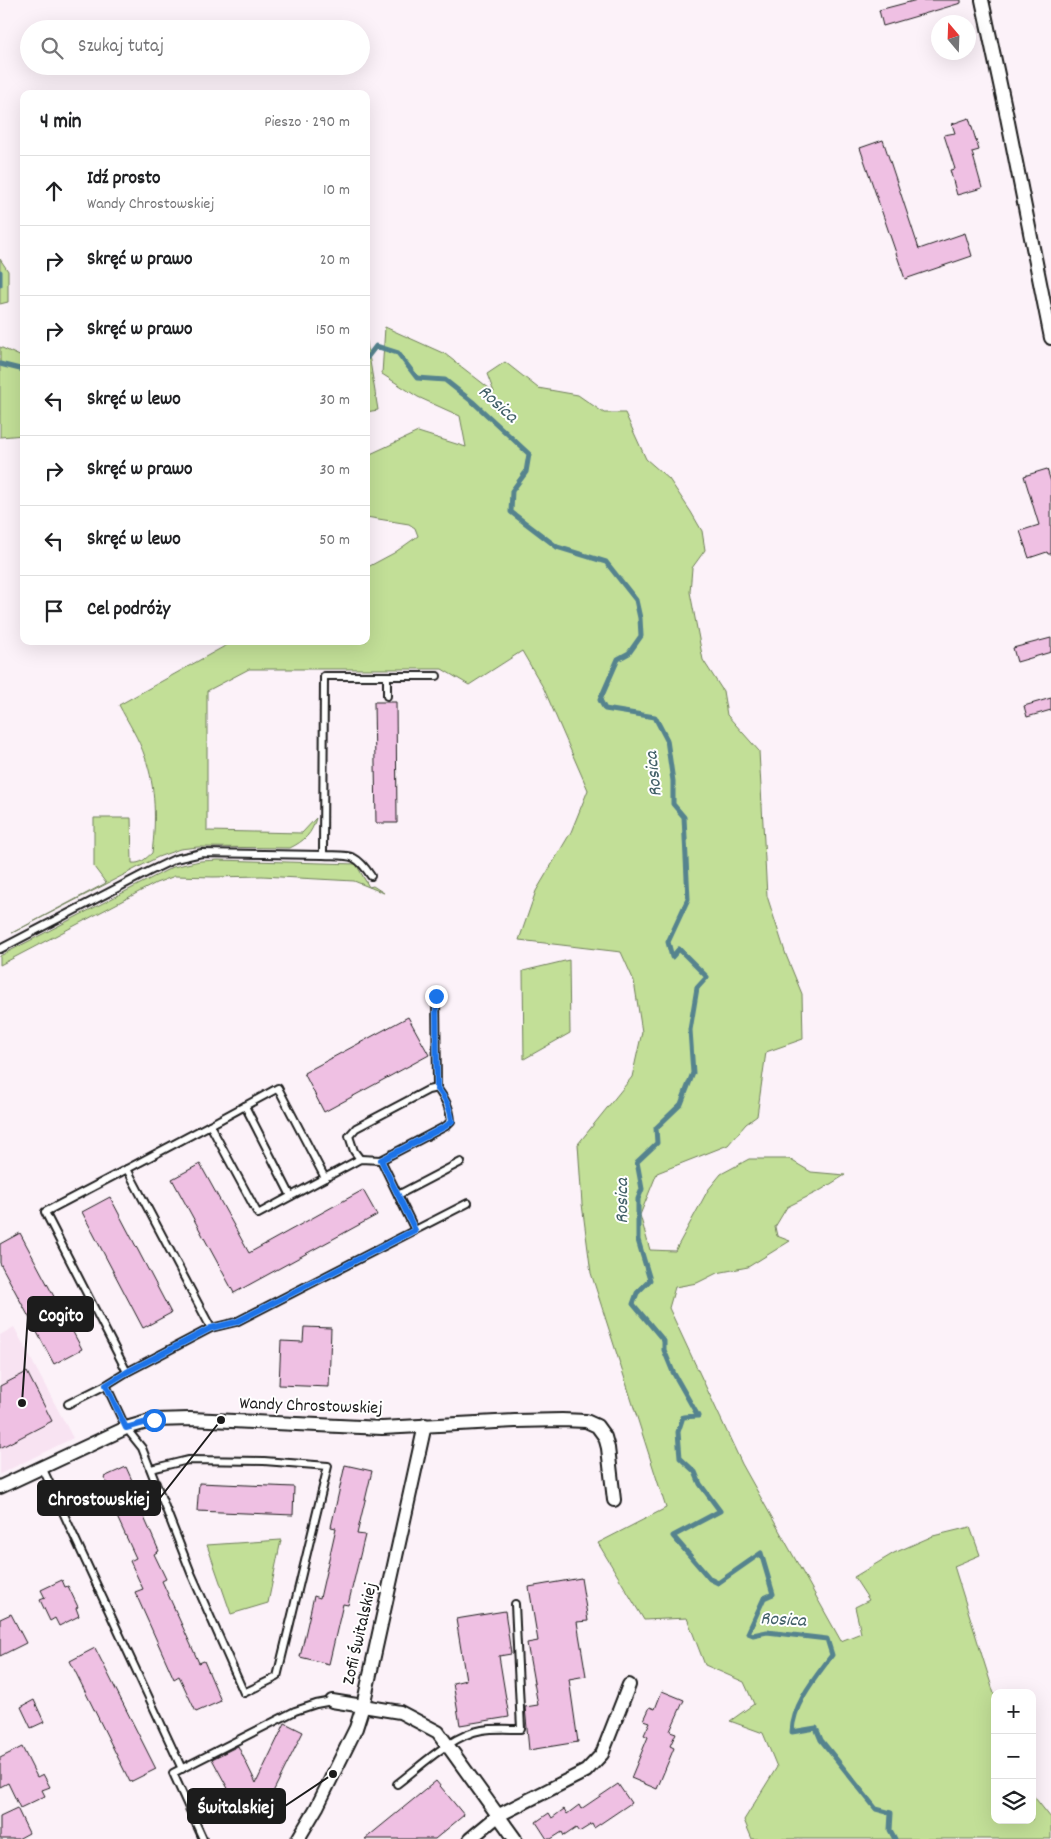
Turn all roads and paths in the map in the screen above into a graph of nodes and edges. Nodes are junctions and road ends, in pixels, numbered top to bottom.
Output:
1 (982, 0) edge
2 (1051, 338) edge
3 (386, 676) junction
4 (437, 676) dead end
5 (387, 696) dead end
6 (323, 855) junction
7 (372, 876) dead end
8 (0, 949) edge
9 (436, 996) dead end
10 (437, 1088) junction
11 (245, 1106) junction
12 (210, 1125) junction
13 (360, 1159) junction
14 (381, 1160) junction
15 (461, 1162) dead end
16 (127, 1169) junction
17 (325, 1178) junction
18 (398, 1195) junction
19 (291, 1196) junction
20 (468, 1202) dead end
21 (415, 1230) junction
22 (211, 1328) junction
23 (127, 1372) junction
24 (106, 1385) junction
25 (68, 1404) dead end
26 (426, 1425) junction
27 (126, 1428) junction
28 (42, 1467) junction
29 (151, 1470) junction
30 (0, 1486) edge
31 (614, 1500) dead end
32 (515, 1604) dead end
33 (629, 1685) dead end
34 (332, 1701) joint
35 (363, 1706) junction
36 (449, 1745) junction
37 (182, 1769) junction
38 (397, 1784) dead end
39 (317, 1807) junction
40 (499, 1815) junction
41 (204, 1839) edge
42 (298, 1839) edge
43 (307, 1839) edge
44 (470, 1839) edge
45 (515, 1839) edge

1 - 2 street
3 - 4 lane
3 - 5 lane
3 - 6 lane
6 - 7 lane
6 - 8 lane
9 - 10 lane
10 - 13 lane
10 - 14 lane
11 - 12 lane
11 - 17 lane
11 - 19 lane
12 - 16 lane
12 - 19 lane
13 - 14 lane
13 - 17 lane
14 - 18 lane
15 - 18 lane
16 - 22 lane
16 - 23 lane
17 - 19 lane
18 - 21 lane
20 - 21 lane
21 - 22 lane
22 - 23 lane
23 - 24 lane
24 - 25 lane
24 - 27 lane
26 - 27 street, Wandy Chrostowskiej
26 - 31 street, Wandy Chrostowskiej
26 - 35 street, Zofii Świtalskiej
27 - 28 street, Wandy Chrostowskiej
27 - 29 lane
28 - 30 street, Wandy Chrostowskiej
28 - 37 lane
29 - 29 lane
32 - 36 lane
33 - 40 street
34 - 35 street
34 - 37 lane
35 - 36 street
35 - 39 street, Zofii Świtalskiej
36 - 38 lane
36 - 40 street
37 - 41 lane
39 - 42 street, Zofii Świtalskiej
39 - 43 street
40 - 44 street
40 - 45 street

